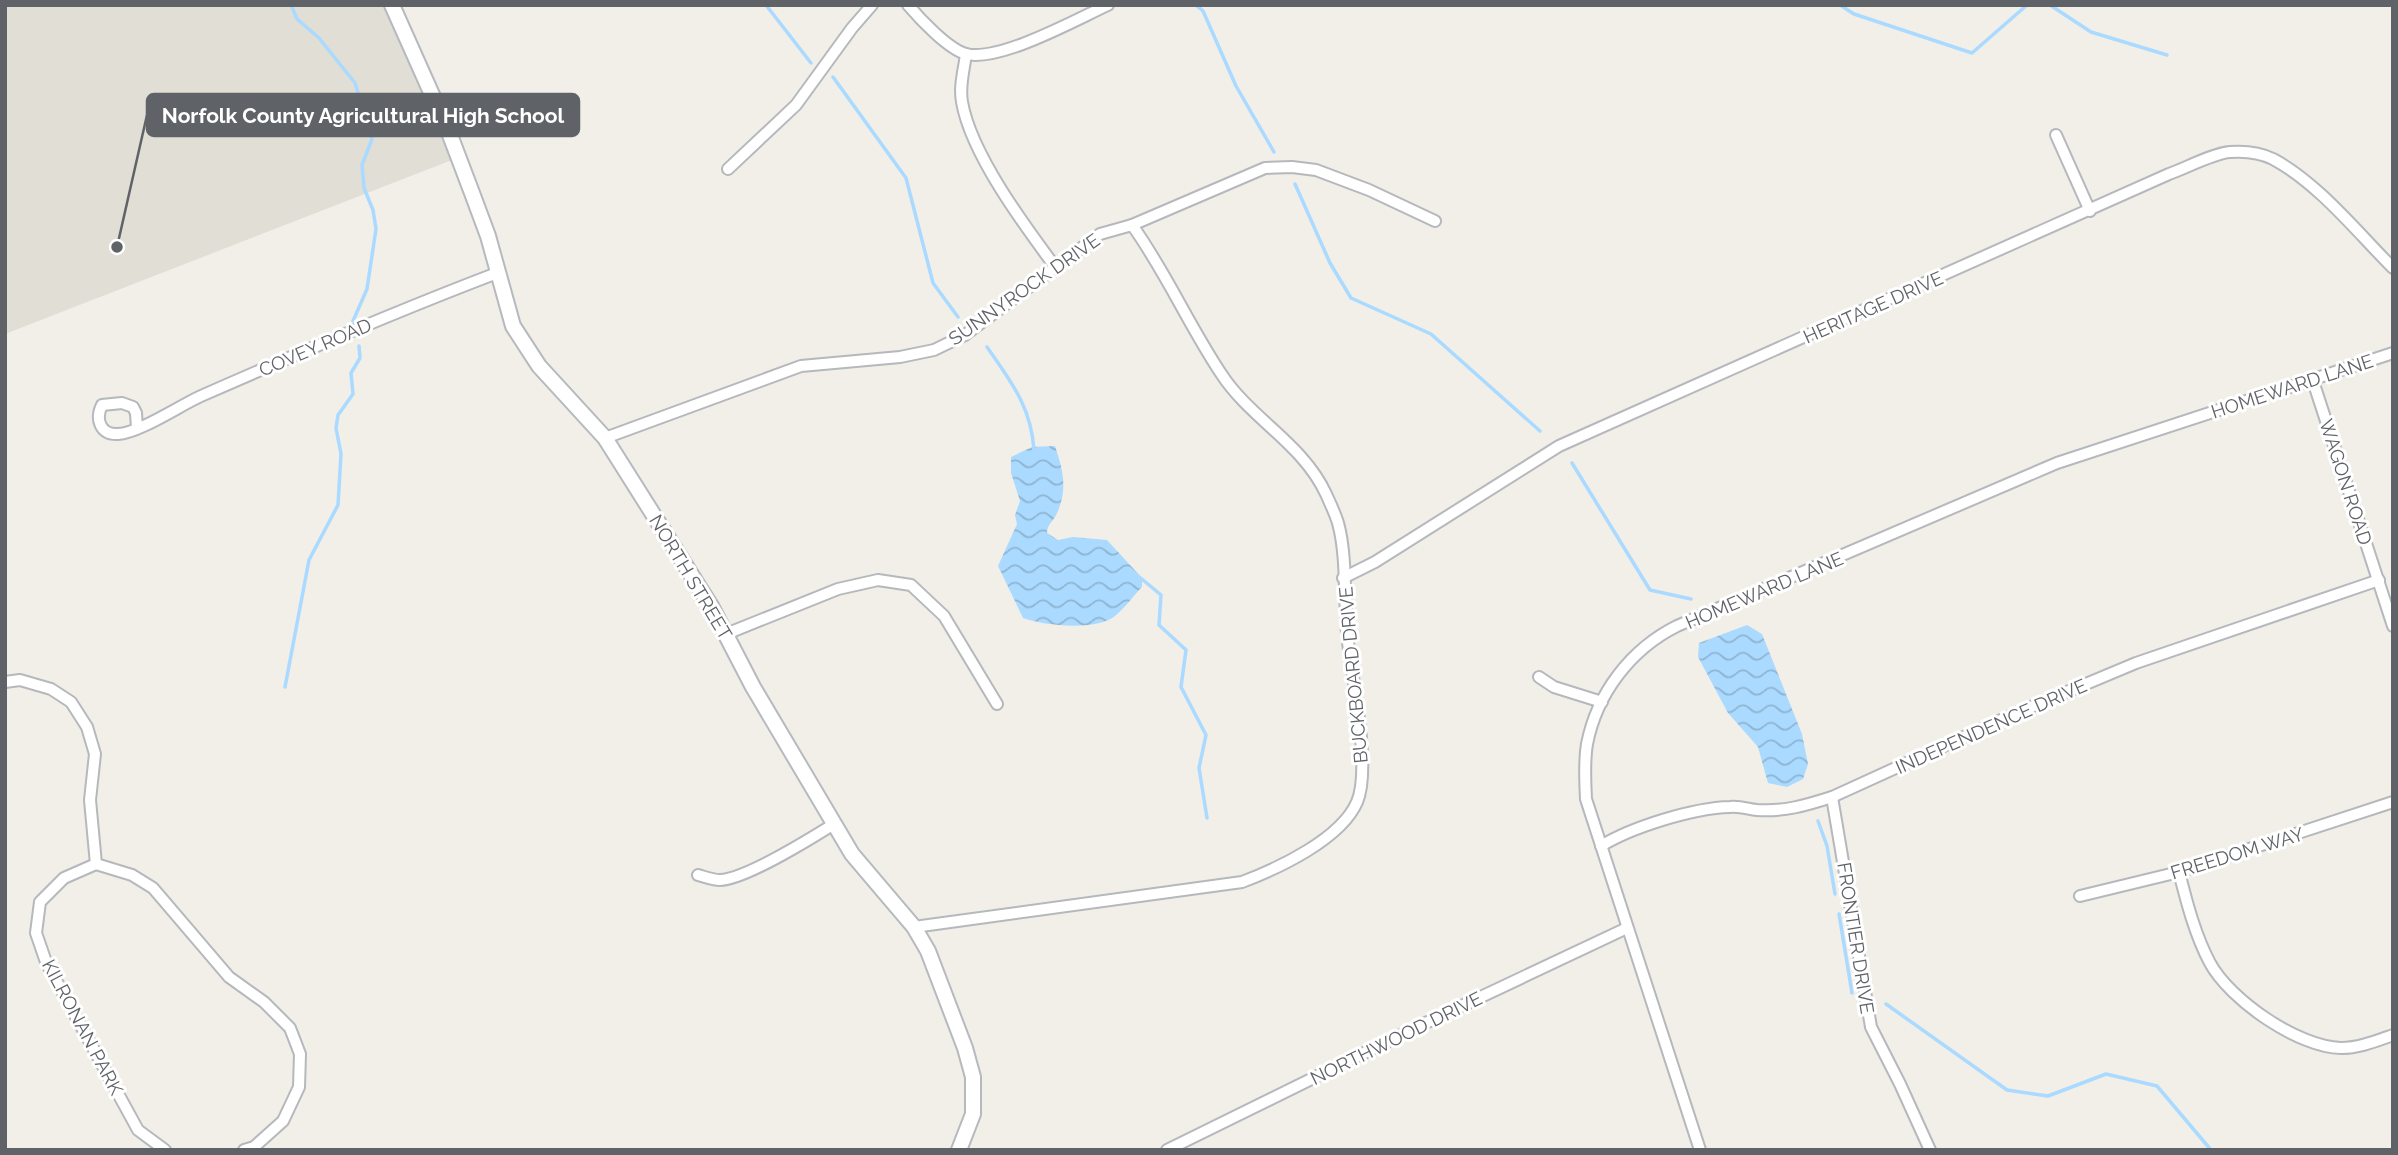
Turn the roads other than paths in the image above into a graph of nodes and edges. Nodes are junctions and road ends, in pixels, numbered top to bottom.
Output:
1 (392, 5) edge
2 (873, 5) edge
3 (908, 5) edge
4 (1108, 5) edge
5 (966, 54) junction
6 (2056, 135) dead end
7 (728, 169) dead end
8 (2090, 211) junction
9 (1435, 220) dead end
10 (1132, 225) junction
11 (1056, 268) junction
12 (2393, 268) edge
13 (497, 273) junction
14 (2393, 354) edge
15 (2312, 378) junction
16 (137, 428) dead end
17 (605, 438) junction
18 (1343, 578) junction
19 (2379, 580) junction
20 (2393, 626) edge
21 (726, 634) junction
22 (1539, 677) dead end
23 (5, 682) edge
24 (1602, 702) junction
25 (997, 704) dead end
26 (1832, 797) junction
27 (2393, 802) edge
28 (834, 824) junction
29 (1601, 846) junction
30 (96, 864) junction
31 (2179, 872) junction
32 (698, 875) dead end
33 (2080, 896) dead end
34 (914, 927) junction
35 (1627, 928) junction
36 (2393, 1035) edge
37 (165, 1150) edge
38 (244, 1150) edge
39 (959, 1150) edge
40 (1167, 1150) edge
41 (1700, 1150) edge
42 (1930, 1150) edge

1 - 13 street, NORTH STREET
2 - 7 street
3 - 5 street
4 - 5 street
5 - 11 street
6 - 8 street
8 - 12 street, HERITAGE DRIVE
8 - 18 street, HERITAGE DRIVE
9 - 10 street, SUNNYROCK DRIVE
10 - 11 street, SUNNYROCK DRIVE
10 - 18 street, BUCKBOARD DRIVE
11 - 17 street, SUNNYROCK DRIVE
13 - 16 street, COVEY ROAD
13 - 17 street, NORTH STREET
14 - 15 street, HOMEWARD LANE
15 - 19 street, WAGON ROAD
15 - 24 street, HOMEWARD LANE
17 - 21 street, NORTH STREET
18 - 34 street, BUCKBOARD DRIVE
19 - 20 street, WAGON ROAD
19 - 26 street, INDEPENDENCE DRIVE
21 - 25 street
21 - 28 street, NORTH STREET
22 - 24 street
23 - 30 street
24 - 29 street, HOMEWARD LANE
26 - 29 street, INDEPENDENCE DRIVE
26 - 42 street, FRONTIER DRIVE
27 - 31 street, FREEDOM WAY
28 - 32 street
28 - 34 street, NORTH STREET
29 - 35 street, HOMEWARD LANE
30 - 37 street, KILRONAN PARK
30 - 38 street
31 - 33 street, FREEDOM WAY
31 - 36 street
34 - 39 street, NORTH STREET
35 - 40 street, NORTHWOOD DRIVE
35 - 41 street, HOMEWARD LANE

